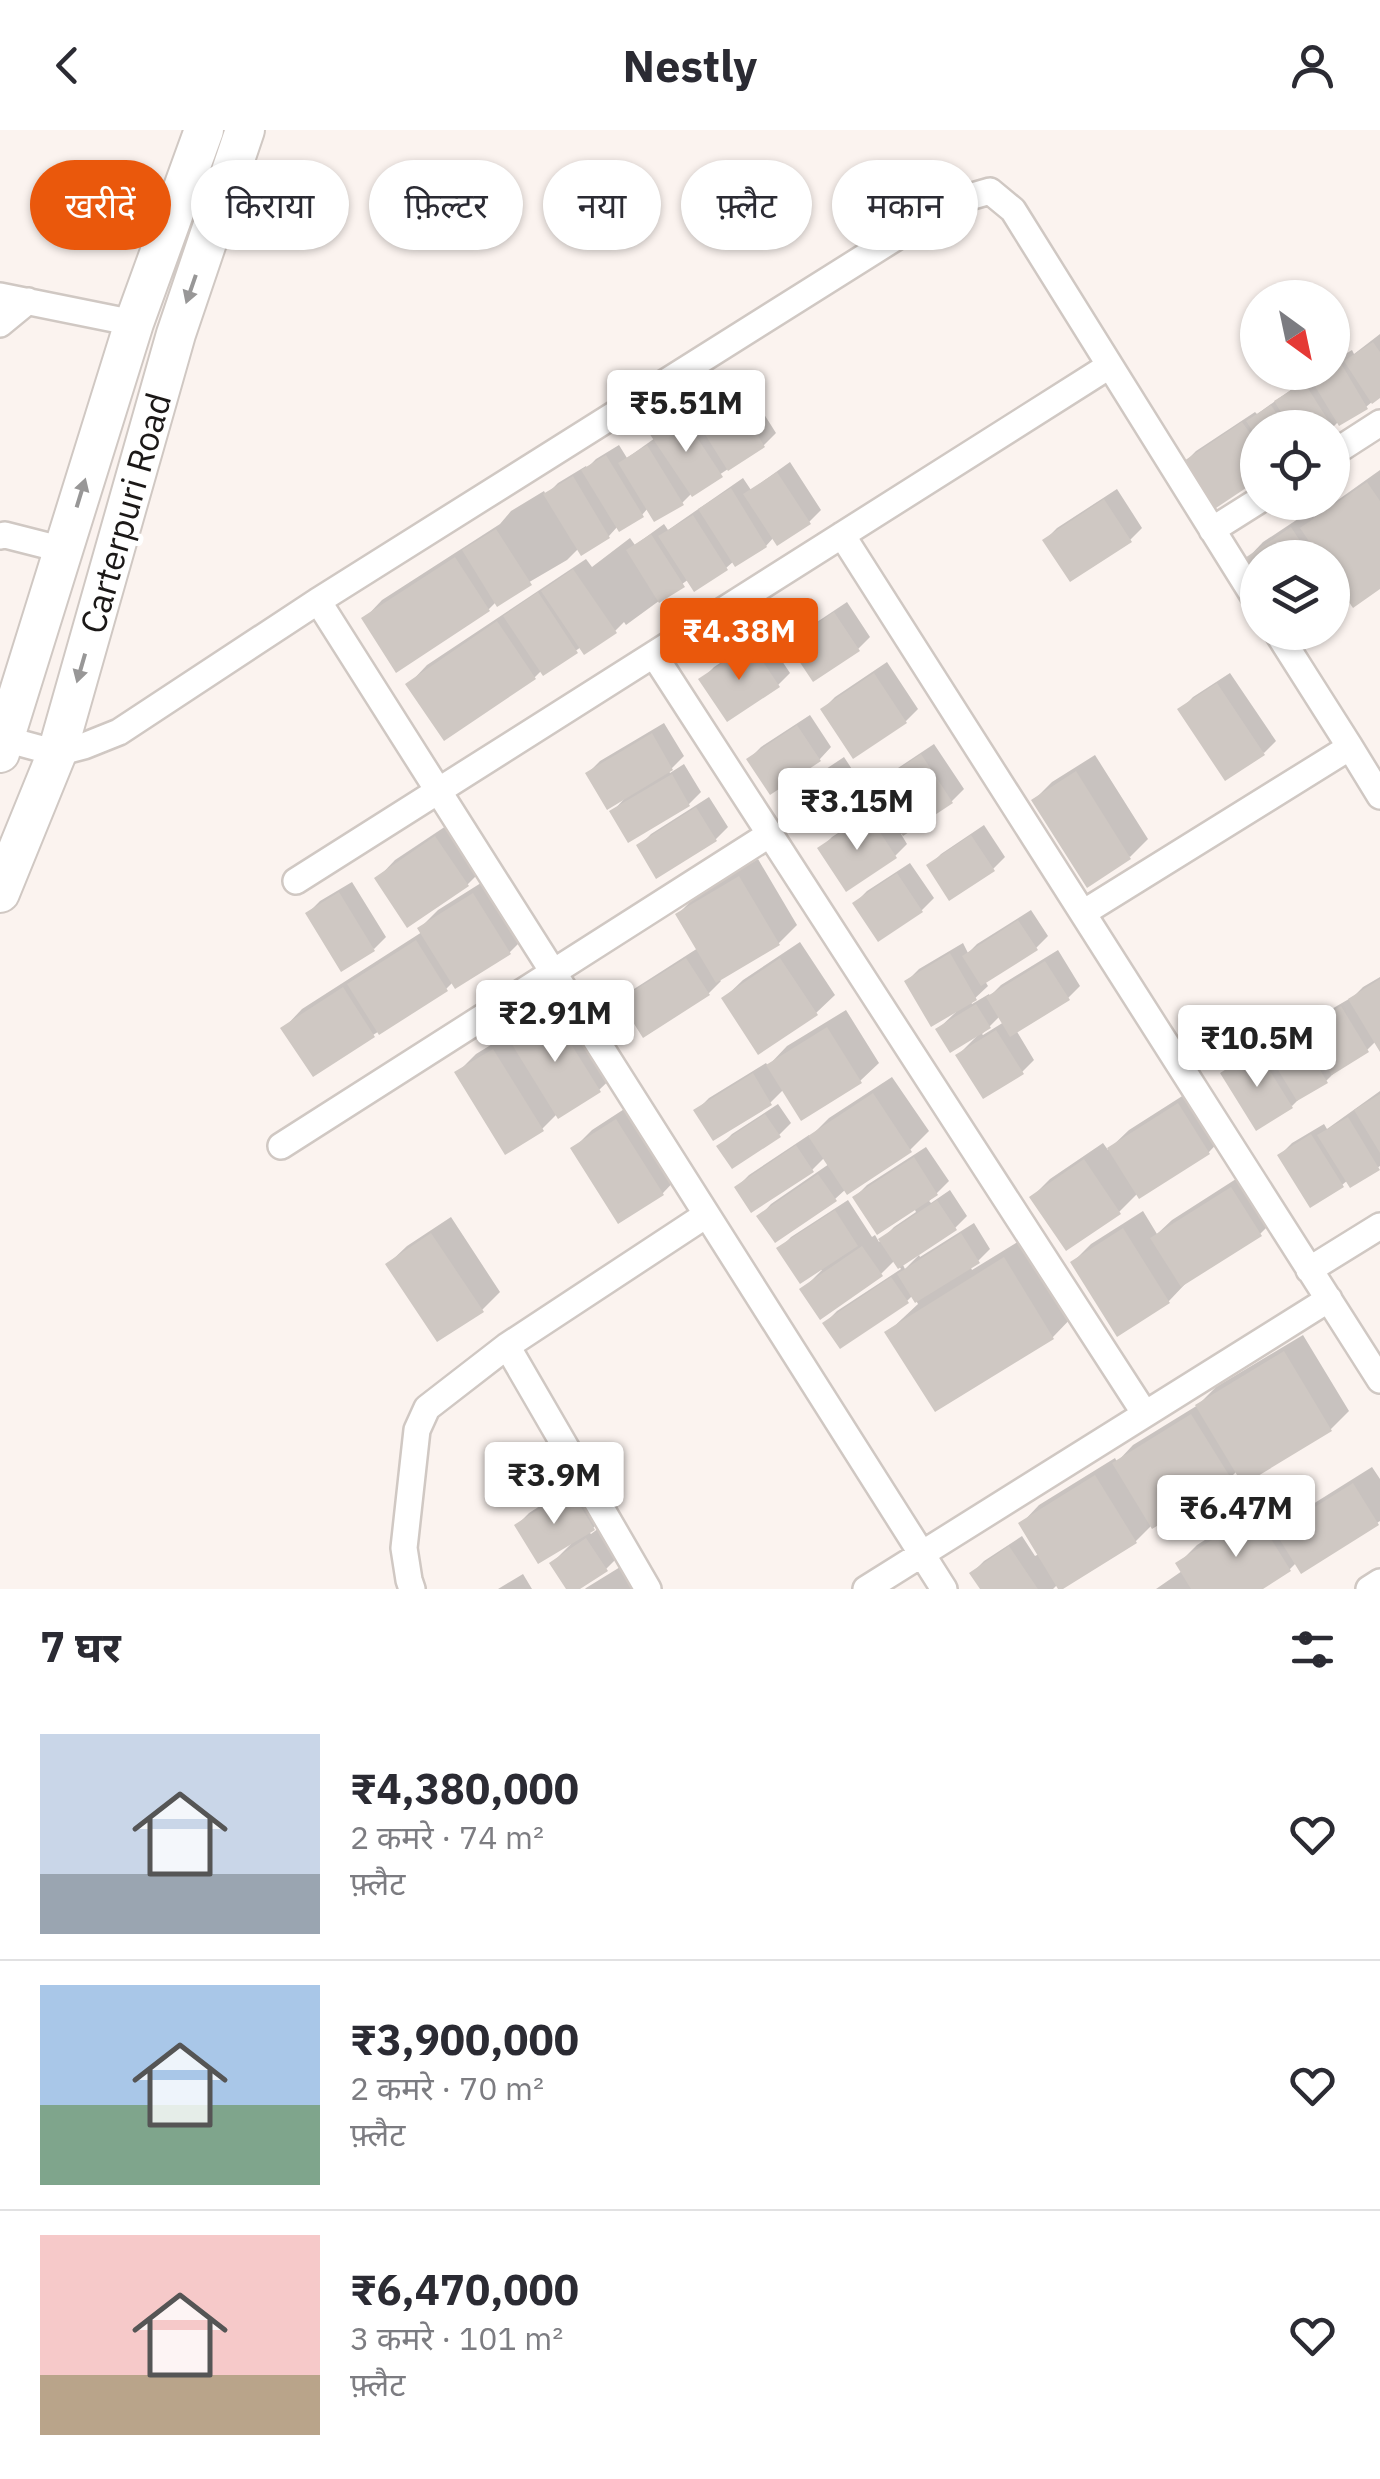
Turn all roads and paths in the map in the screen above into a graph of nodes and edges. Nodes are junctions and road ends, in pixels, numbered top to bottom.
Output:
1 (204, 130) edge
2 (244, 130) edge
3 (0, 296) edge
4 (28, 301) junction
5 (134, 323) junction
6 (0, 324) edge
7 (1110, 366) junction
8 (1380, 423) edge
9 (1350, 442) edge
10 (1240, 512) edge
11 (1212, 530) junction
12 (842, 535) junction
13 (0, 536) edge
14 (64, 550) junction
15 (1240, 574) edge
16 (318, 601) junction
17 (1289, 650) edge
18 (654, 655) junction
19 (2, 746) edge
20 (57, 753) junction
21 (1363, 754) edge
22 (437, 792) junction
23 (1380, 796) edge
24 (770, 834) junction
25 (296, 881) dead end
26 (0, 893) edge
27 (1082, 913) junction
28 (552, 974) junction
29 (281, 1146) dead end
30 (706, 1214) junction
31 (1380, 1226) edge
32 (1309, 1270) junction
33 (1328, 1299) junction
34 (507, 1346) junction
35 (1380, 1380) edge
36 (1145, 1414) junction
37 (922, 1554) junction
38 (1380, 1582) edge
39 (412, 1589) edge
40 (648, 1589) edge
41 (866, 1589) edge
42 (944, 1589) edge
43 (1368, 1589) edge

1 - 5 main road, Carterpuri Road
2 -> 20 main road, Carterpuri Road
3 - 4 street
4 - 5 street
4 - 6 street
14 -> 5 main road, Carterpuri Road
7 - 11 street
7 - 12 street
7 - 16 street
8 - 9 street
10 - 11 street
11 - 15 street
12 - 18 street
12 - 27 street
13 - 14 street
14 - 19 main road, Carterpuri Road
16 - 20 street
16 - 22 street
17 - 21 street
18 - 22 street
18 - 24 street
19 - 20 street
20 - 26 main road, Carterpuri Road
21 - 23 street
21 - 27 street
22 - 25 street
22 - 28 street
24 - 28 street
24 - 36 street
27 - 32 street
28 - 29 street
28 - 30 street
30 - 34 street
30 - 37 street
31 - 32 street
32 - 33 street
33 - 35 street
33 - 36 street
34 - 39 street
34 - 40 street
36 - 37 street
37 - 41 street
37 - 42 street
38 - 43 street

